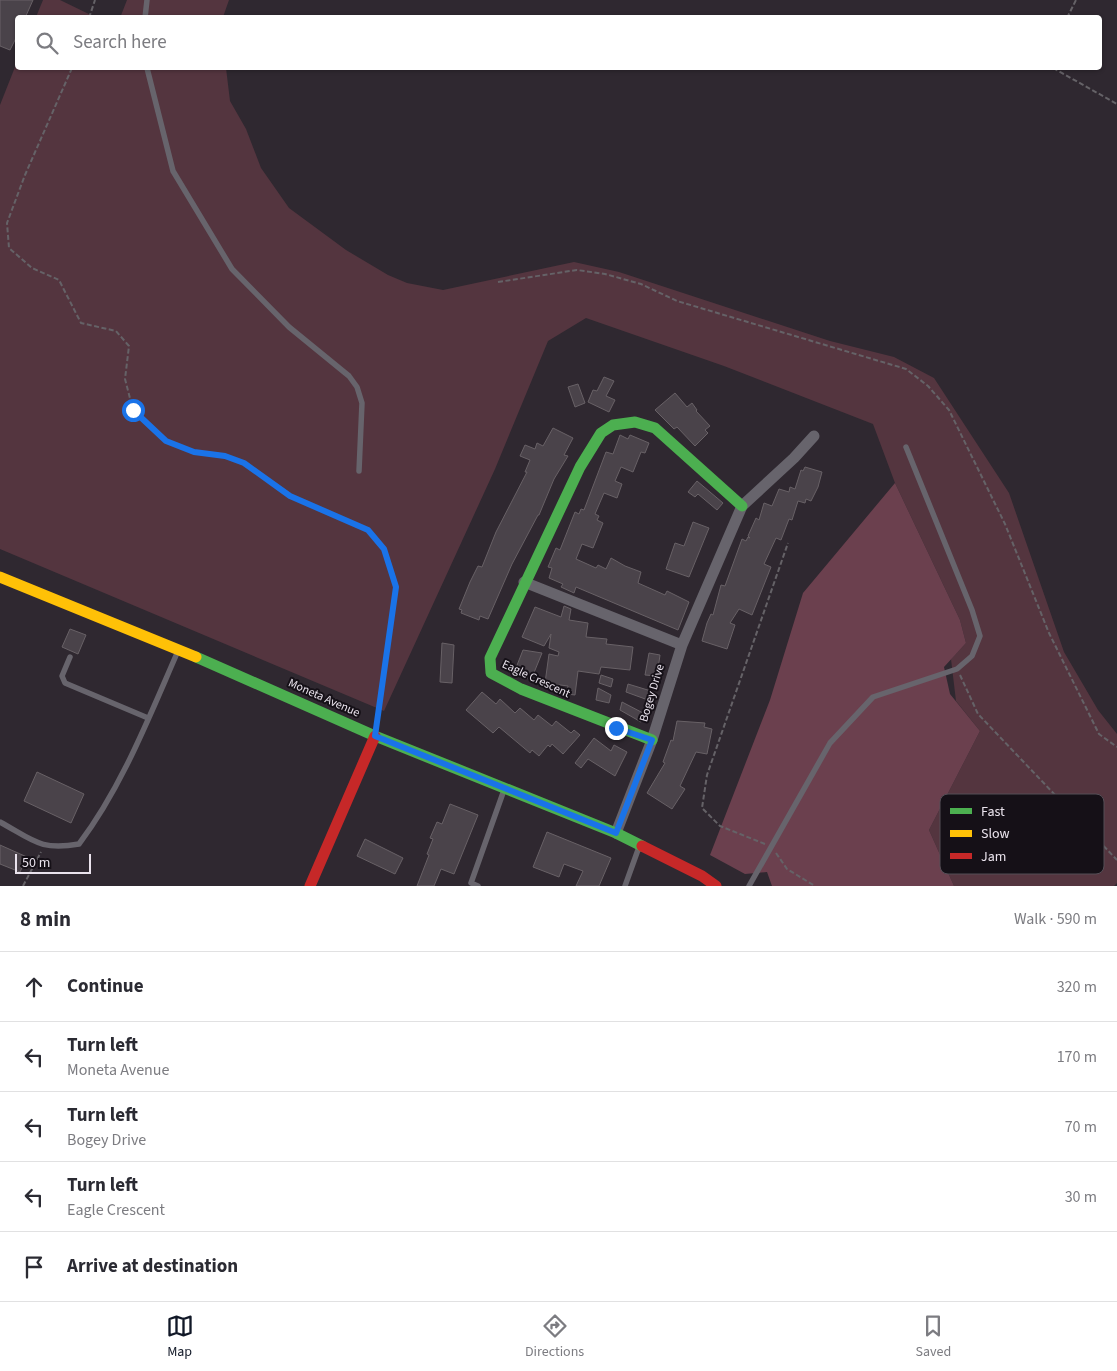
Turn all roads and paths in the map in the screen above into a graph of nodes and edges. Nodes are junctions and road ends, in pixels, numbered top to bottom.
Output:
1 (95, 0) edge
2 (147, 0) edge
3 (1076, 0) edge
4 (90, 15) edge
5 (145, 15) edge
6 (1068, 15) edge
7 (71, 70) edge
8 (148, 70) edge
9 (1057, 70) edge
10 (1117, 104) edge
11 (498, 282) dead end
12 (814, 436) dead end
13 (906, 447) dead end
14 (359, 471) dead end
15 (742, 506) junction
16 (788, 543) dead end
17 (0, 577) edge
18 (524, 582) junction
19 (682, 645) junction
20 (179, 649) junction
21 (70, 657) dead end
22 (957, 669) junction
23 (148, 718) junction
24 (375, 736) junction
25 (652, 740) junction
26 (1117, 747) edge
27 (505, 788) junction
28 (1054, 794) edge
29 (0, 822) edge
30 (616, 833) junction
31 (640, 845) junction
32 (44, 846) junction
33 (1104, 846) edge
34 (771, 847) junction
35 (1117, 860) edge
36 (24, 886) edge
37 (310, 886) edge
38 (478, 886) edge
39 (625, 886) edge
40 (714, 886) edge
41 (749, 886) edge
42 (815, 886) edge

1 - 4 path
2 - 5 lane
3 - 6 path
7 - 24 path
8 - 14 lane
9 - 10 path
11 - 26 path
12 - 15 street
13 - 22 lane
15 - 18 street
15 - 19 street, Bogey Drive
16 - 34 path
17 - 20 street, Moneta Avenue
18 - 19 street
18 - 25 street, Eagle Crescent
19 - 25 street, Bogey Drive
20 - 23 lane
20 - 24 street, Moneta Avenue
21 - 23 lane
22 - 28 path
22 - 34 lane
23 - 32 lane
24 - 27 street, Moneta Avenue
24 - 37 street
25 - 30 street, Bogey Drive
27 - 30 street, Moneta Avenue
27 - 38 lane
29 - 32 lane
30 - 31 street, Moneta Avenue
31 - 39 lane
31 - 40 street, Moneta Avenue
32 - 36 path
33 - 35 path
34 - 41 lane
34 - 42 path

